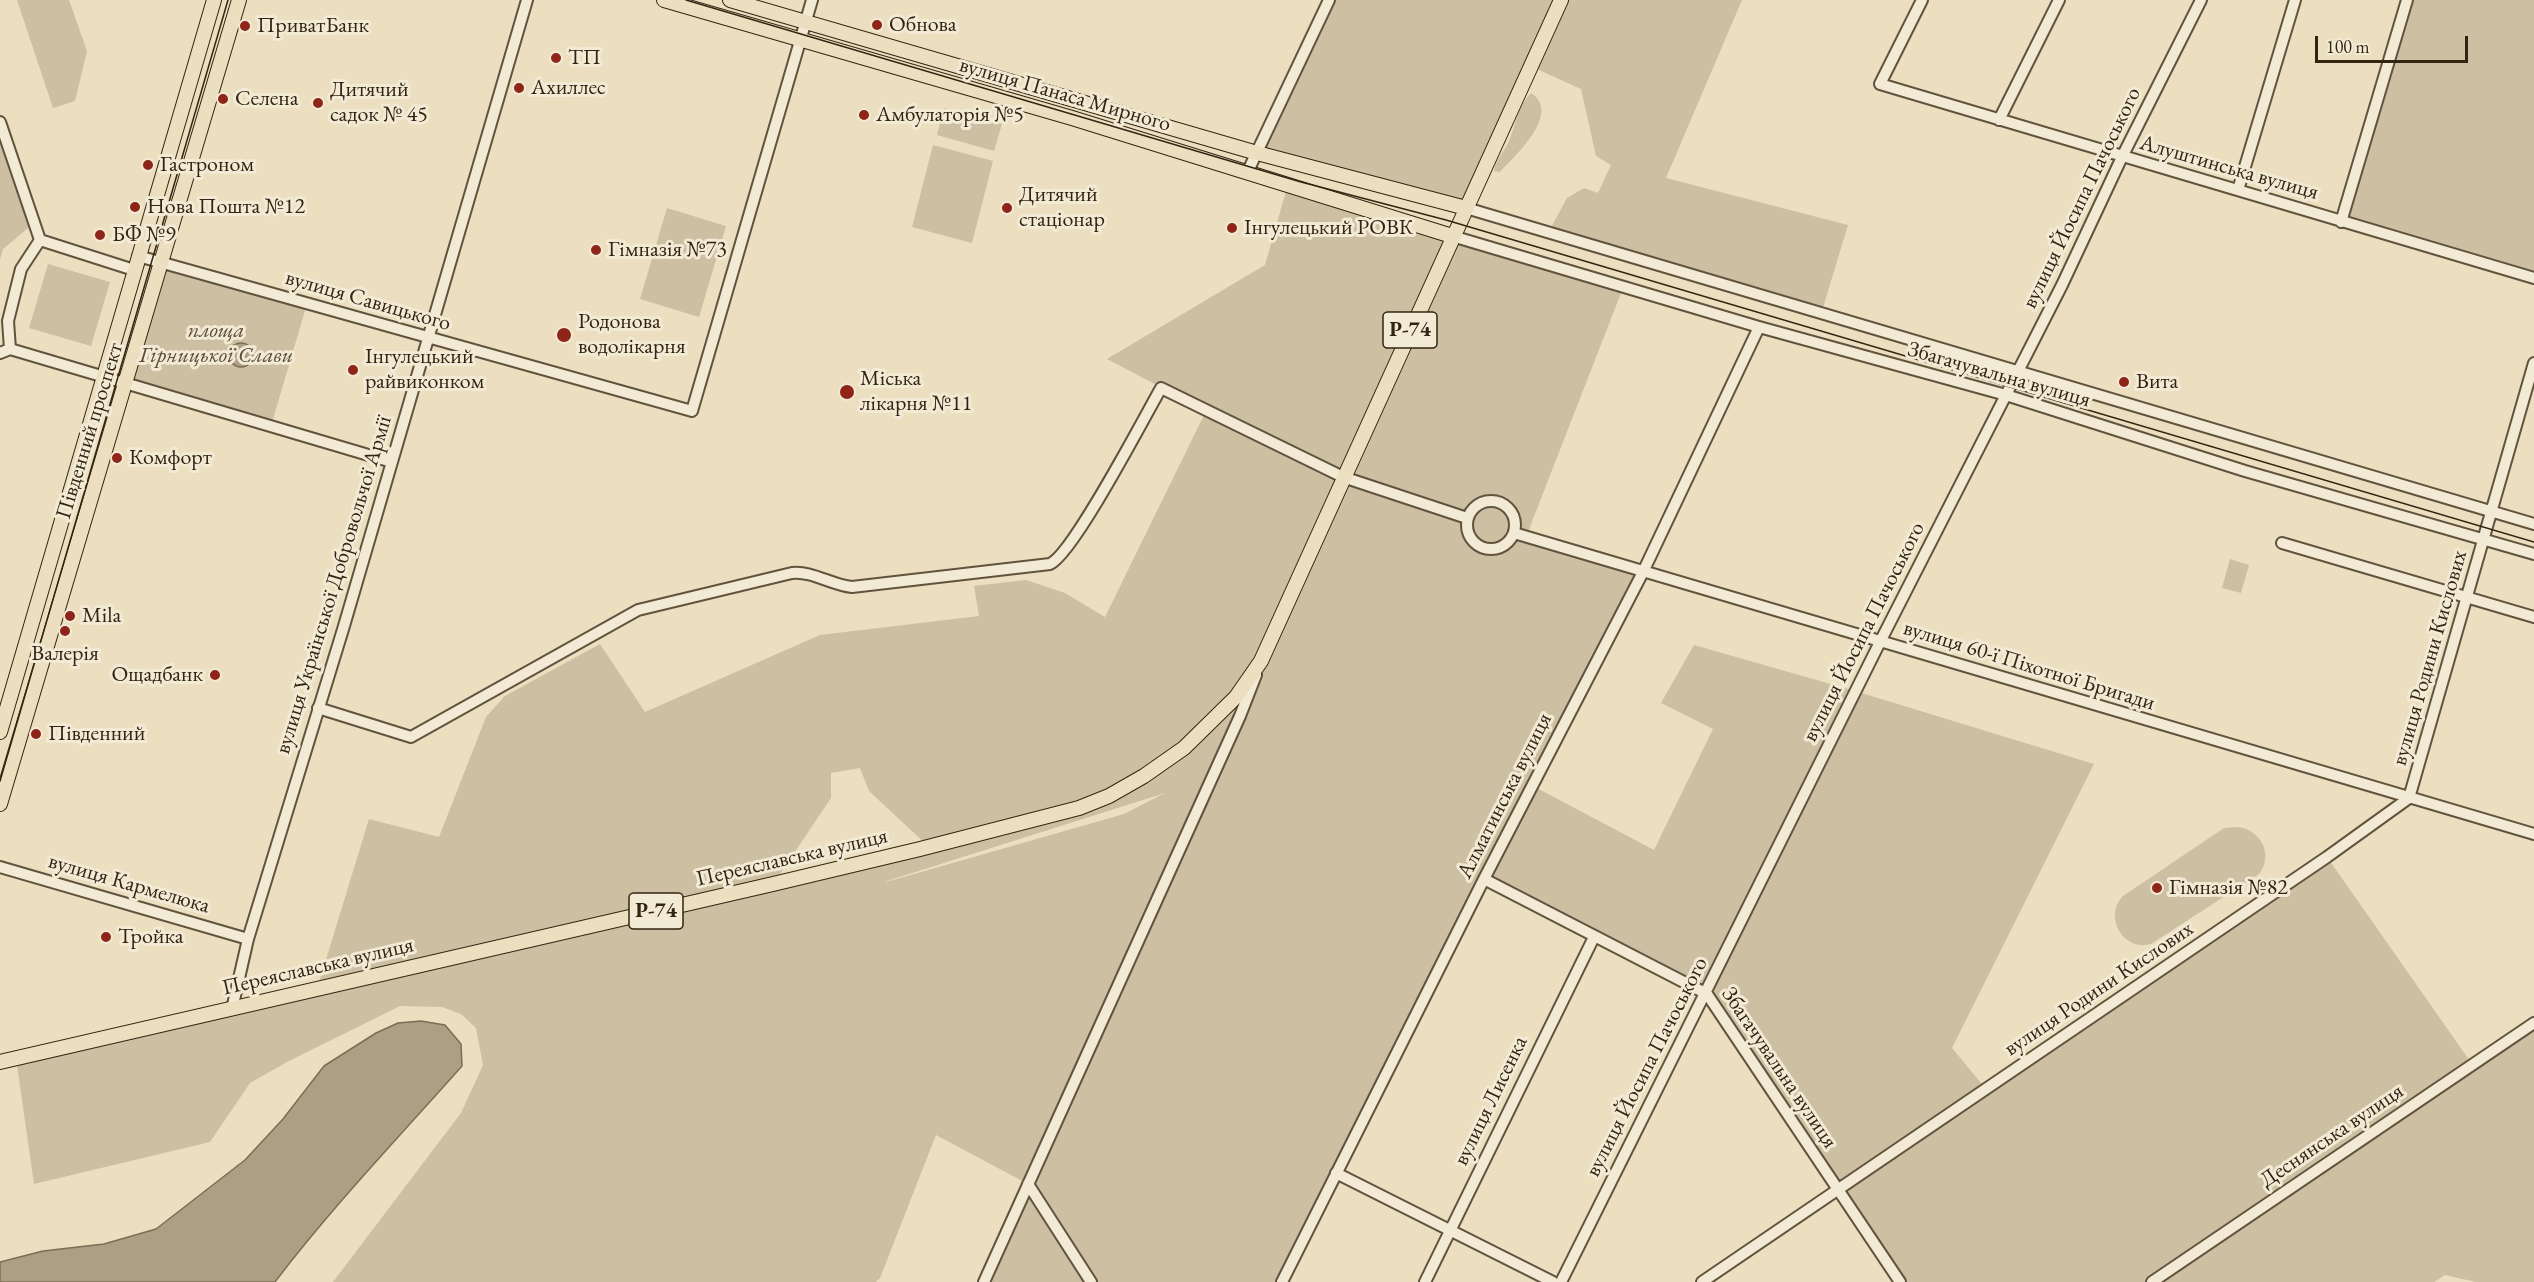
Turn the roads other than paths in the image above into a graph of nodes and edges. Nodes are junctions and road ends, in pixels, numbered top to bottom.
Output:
1 (214, 0) edge
2 (239, 0) edge
3 (527, 0) edge
4 (664, 0) edge
5 (729, 0) edge
6 (812, 0) edge
7 (1329, 0) edge
8 (1561, 0) edge
9 (1922, 0) edge
10 (2059, 0) edge
11 (2201, 0) edge
12 (2295, 0) edge
13 (2407, 0) edge
14 (806, 22) junction
15 (800, 41) junction
16 (1999, 120) junction
17 (0, 122) edge
18 (1257, 153) junction
19 (2122, 157) junction
20 (1248, 171) junction
21 (2238, 190) junction
22 (1466, 208) junction
23 (2341, 222) junction
24 (1452, 236) junction
25 (40, 240) junction
26 (138, 256) junction
27 (162, 263) junction
28 (134, 270) junction
29 (2534, 278) edge
30 (1759, 327) junction
31 (428, 338) junction
32 (5, 351) edge
33 (2534, 363) edge
34 (2018, 372) junction
35 (103, 376) junction
36 (126, 383) junction
37 (2006, 395) junction
38 (392, 462) junction
39 (1343, 477) junction
40 (2492, 512) junction
41 (1467, 518) junction
42 (2534, 524) edge
43 (1514, 533) junction
44 (2484, 541) junction
45 (2282, 543) dead end
46 (2534, 554) edge
47 (1643, 572) junction
48 (2468, 597) junction
49 (2534, 617) edge
50 (1880, 642) junction
51 (1261, 661) junction
52 (318, 708) junction
53 (0, 732) edge
54 (2409, 798) junction
55 (0, 804) edge
56 (2534, 834) edge
57 (0, 867) edge
58 (1484, 879) junction
59 (1594, 937) junction
60 (248, 939) junction
61 (1707, 994) junction
62 (231, 1009) junction
63 (2534, 1023) edge
64 (0, 1062) edge
65 (1336, 1173) junction
66 (1028, 1184) junction
67 (1838, 1189) junction
68 (1451, 1229) junction
69 (984, 1282) edge
70 (1091, 1282) edge
71 (1282, 1282) edge
72 (1425, 1282) edge
73 (1553, 1282) edge
74 (1561, 1282) edge
75 (1702, 1282) edge
76 (1900, 1282) edge
77 (2152, 1282) edge

1 - 26 main road, Південний проспект
2 - 27 main road, Південний проспект
3 - 31 street, вулиця Української Добровольчої Армії
4 - 15 main road, вулиця Панаса Мирного
5 - 14 main road, вулиця Панаса Мирного
6 - 14 street
7 - 18 street
8 - 22 main road, Р-74
9 - 16 street, Алуштинська вулиця
10 - 16 street
11 - 19 street, вулиця Йосипа Пачоського
12 - 21 street
13 - 23 street
14 - 15 street
14 - 18 main road, вулиця Панаса Мирного
15 - 20 main road, вулиця Панаса Мирного
15 - 31 street, вулиця Савицького
16 - 19 street, Алуштинська вулиця
17 - 25 street
18 - 20 street
18 - 22 main road, вулиця Панаса Мирного
19 - 21 street, Алуштинська вулиця
19 - 34 street, вулиця Йосипа Пачоського
20 - 24 main road, вулиця Панаса Мирного
21 - 23 street, Алуштинська вулиця
22 - 24 main road, Р-74
22 - 34 street, Збагачувальна вулиця
23 - 29 street, Алуштинська вулиця
24 - 30 street, Збагачувальна вулиця
24 - 39 main road, Р-74
25 - 28 street
25 - 32 street
26 - 27 street, вулиця Савицького
26 - 28 main road, Південний проспект
27 - 31 street, вулиця Савицького
27 - 36 main road, Південний проспект
28 - 35 main road, Південний проспект
30 - 37 street, Збагачувальна вулиця
30 - 47 street, Алматинська вулиця
31 - 38 street, вулиця Української Добровольчої Армії
32 - 35 street
33 - 40 street, вулиця Родини Кислових
34 - 37 street, вулиця Йосипа Пачоського
34 - 40 street, Збагачувальна вулиця
35 - 36 street
35 - 53 main road, Південний проспект
36 - 38 street
36 - 55 main road, Південний проспект
37 - 44 street, Збагачувальна вулиця
37 - 50 street, вулиця Йосипа Пачоського
38 - 52 street, вулиця Української Добровольчої Армії
39 - 41 street
39 - 51 main road, Р-74
39 - 52 street
40 - 42 street, Збагачувальна вулиця
40 - 44 street, вулиця Родини Кислових
41 - 43 street
41 - 43 street
43 - 47 street, вулиця 60-ї Піхотної Бригади
44 - 46 street, Збагачувальна вулиця
44 - 48 street, вулиця Родини Кислових
45 - 48 street
47 - 50 street, вулиця 60-ї Піхотної Бригади
47 - 58 street, Алматинська вулиця
48 - 49 street
48 - 54 street, вулиця Родини Кислових
50 - 54 street, вулиця 60-ї Піхотної Бригади
50 - 61 street, вулиця Йосипа Пачоського
51 - 62 main road, Переяславська вулиця / Р-74
51 - 66 street
52 - 60 street, вулиця Української Добровольчої Армії
54 - 56 street, вулиця 60-ї Піхотної Бригади
54 - 67 street, вулиця Родини Кислових
57 - 60 street, вулиця Кармелюка
58 - 59 street, Збагачувальна вулиця
58 - 65 street, Алматинська вулиця
59 - 61 street, Збагачувальна вулиця
59 - 68 street, вулиця Лисенка
60 - 62 street, вулиця Української Добровольчої Армії
61 - 67 street, Збагачувальна вулиця
61 - 74 street, вулиця Йосипа Пачоського
62 - 64 main road, Переяславська вулиця / Р-74
63 - 77 street, Деснянська вулиця
65 - 68 street
65 - 71 street, Алматинська вулиця
66 - 69 street
66 - 70 street
67 - 75 street, вулиця Родини Кислових
67 - 76 street, Збагачувальна вулиця
68 - 72 street, вулиця Лисенка
68 - 73 street

